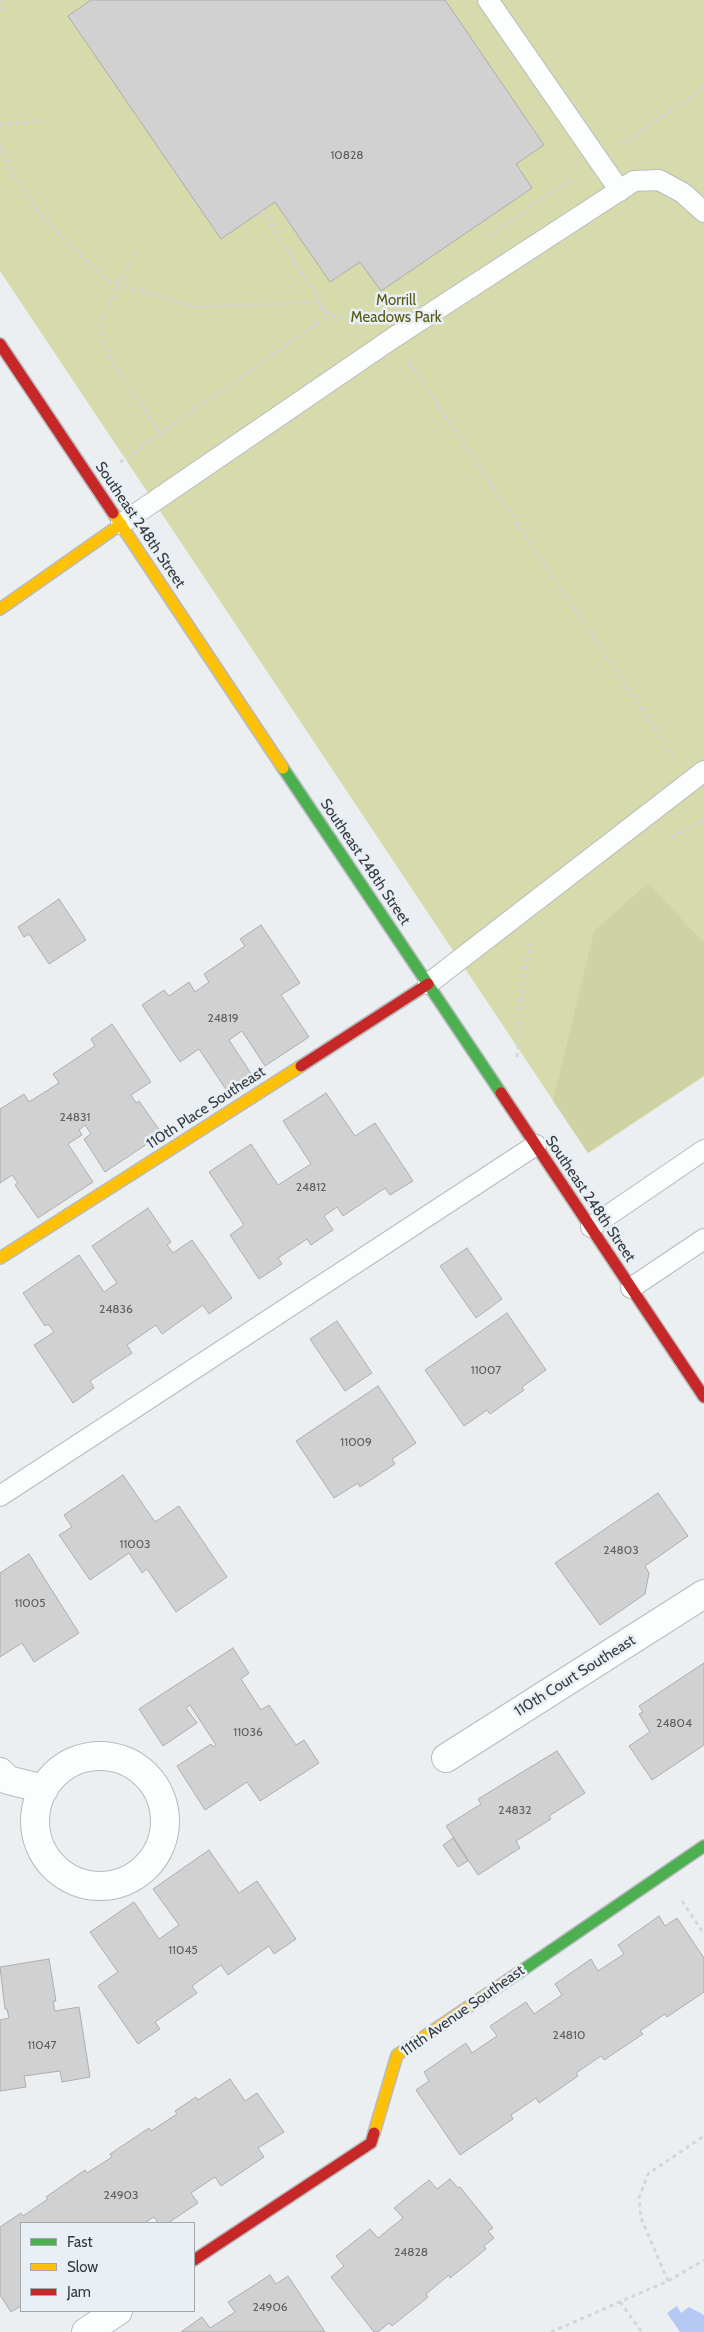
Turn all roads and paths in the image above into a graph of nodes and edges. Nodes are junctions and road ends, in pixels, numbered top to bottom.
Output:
1 (1, 0) edge
2 (488, 0) edge
3 (0, 10) edge
4 (704, 85) edge
5 (42, 120) dead end
6 (0, 125) edge
7 (0, 146) edge
8 (598, 161) junction
9 (620, 191) junction
10 (262, 211) dead end
11 (704, 212) edge
12 (484, 240) dead end
13 (137, 253) dead end
14 (118, 284) junction
15 (329, 314) junction
16 (393, 338) junction
17 (0, 344) edge
18 (160, 432) junction
19 (117, 464) dead end
20 (120, 524) junction
21 (0, 609) edge
22 (697, 776) edge
23 (704, 820) edge
24 (669, 839) dead end
25 (533, 939) dead end
26 (428, 984) junction
27 (511, 1108) junction
28 (536, 1145) junction
29 (704, 1150) edge
30 (591, 1227) junction
31 (704, 1239) edge
32 (0, 1258) edge
33 (631, 1288) junction
34 (704, 1397) edge
35 (0, 1496) edge
36 (704, 1594) edge
37 (446, 1758) dead end
38 (0, 1772) edge
39 (44, 1789) junction
40 (704, 1846) edge
41 (704, 2136) edge
42 (195, 2259) edge
43 (704, 2260) edge
44 (668, 2281) junction
45 (620, 2302) junction
46 (116, 2312) edge
47 (86, 2332) edge
48 (551, 2332) edge
49 (642, 2332) edge

1 - 3 path
2 - 8 lane
4 - 8 path
5 - 6 path
7 - 14 path
8 - 9 lane
8 - 12 path
9 - 11 lane
9 - 16 lane
10 - 15 path
13 - 14 path
14 - 15 path
14 - 18 path
15 - 16 path
15 - 18 path
16 - 20 lane
16 - 22 path
17 - 20 street, Southeast 248th Street
18 - 19 path
20 - 21 street
20 - 26 street, Southeast 248th Street
22 - 26 lane
23 - 24 path
25 - 27 path
26 - 27 street, Southeast 248th Street
26 - 32 street, 110th Place Southeast
27 - 28 street, Southeast 248th Street
28 - 30 street, Southeast 248th Street
28 - 35 lane
29 - 30 lane
30 - 33 street, Southeast 248th Street
31 - 33 lane
33 - 34 street, Southeast 248th Street
36 - 37 street, 110th Court Southeast
38 - 39 street
39 - 39 street
40 - 42 street, 111th Avenue Southeast
41 - 44 path
43 - 44 path
44 - 45 path
45 - 48 path
45 - 49 path
46 - 47 street

